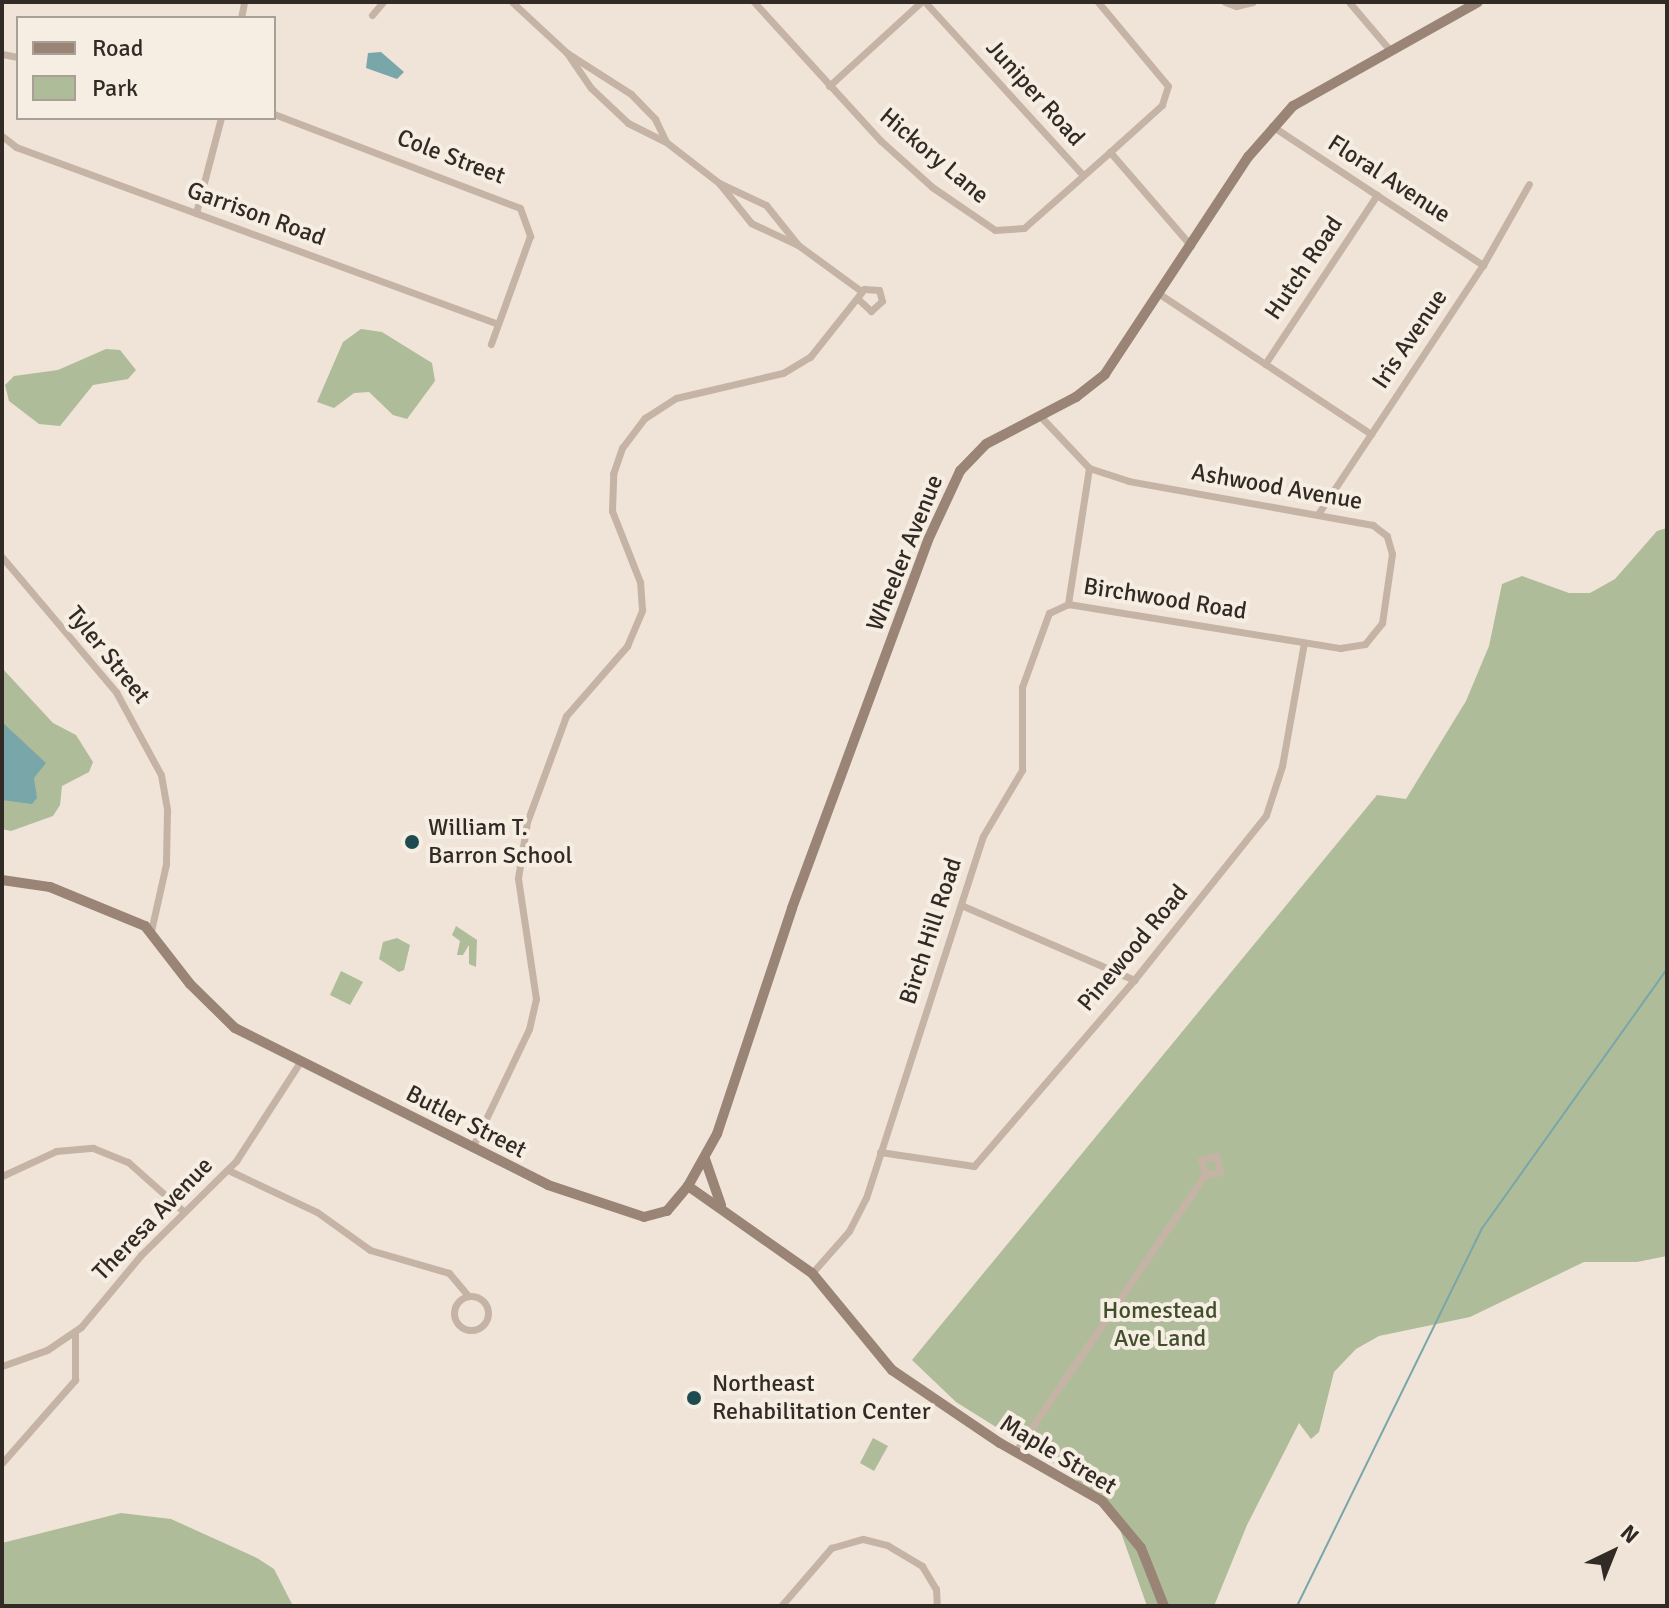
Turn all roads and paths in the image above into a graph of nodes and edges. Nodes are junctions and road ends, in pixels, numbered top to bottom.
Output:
1 (383, 2) edge
2 (512, 2) edge
3 (754, 2) edge
4 (923, 2) edge
5 (1098, 2) edge
6 (1225, 2) edge
7 (1253, 2) edge
8 (1349, 2) edge
9 (1478, 2) edge
10 (372, 15) dead end
11 (1389, 49) junction
12 (567, 53) junction
13 (3, 54) edge
14 (2, 65) edge
15 (829, 86) junction
16 (276, 115) edge
17 (220, 120) edge
18 (1272, 126) junction
19 (2, 136) edge
20 (666, 142) junction
21 (1110, 152) junction
22 (1083, 175) junction
23 (719, 183) junction
24 (1529, 184) dead end
25 (1377, 195) junction
26 (196, 213) junction
27 (798, 245) junction
28 (1191, 246) junction
29 (1483, 265) junction
30 (1161, 295) junction
31 (498, 324) junction
32 (491, 344) dead end
33 (1265, 364) junction
34 (1041, 417) junction
35 (1371, 434) junction
36 (1089, 468) junction
37 (1318, 514) junction
38 (2, 557) edge
39 (1068, 604) junction
40 (1304, 643) junction
41 (1365, 644) joint
42 (2, 880) edge
43 (961, 905) junction
44 (151, 931) junction
45 (1134, 980) junction
46 (300, 1062) junction
47 (472, 1148) junction
48 (880, 1152) junction
49 (705, 1159) junction
50 (228, 1170) junction
51 (1205, 1175) dead end
52 (2, 1176) edge
53 (688, 1186) junction
54 (725, 1210) junction
55 (183, 1211) junction
56 (812, 1273) junction
57 (468, 1296) junction
58 (75, 1333) junction
59 (2, 1366) edge
60 (1015, 1452) junction
61 (2, 1463) edge
62 (781, 1606) edge
63 (937, 1606) edge
64 (1164, 1606) edge

1 - 10 street
2 - 12 street
3 - 15 street, Hickory Lane
4 - 15 street
4 - 22 street, Juniper Road
5 - 21 street, Hickory Lane
6 - 7 street
8 - 11 street
9 - 11 street, Wheeler Avenue
11 - 18 street, Wheeler Avenue
12 - 20 street
12 - 20 street
13 - 14 street
15 - 22 street, Hickory Lane
16 - 31 street, Cole Street
17 - 26 street
18 - 25 street, Floral Avenue
18 - 28 street, Wheeler Avenue
19 - 26 street, Garrison Road
20 - 23 street
21 - 22 street, Hickory Lane
21 - 28 street
23 - 27 street
23 - 27 street
24 - 29 street, Iris Avenue
25 - 29 street, Floral Avenue
25 - 33 street, Hutch Road
26 - 31 street, Garrison Road
27 - 47 street
28 - 30 street, Wheeler Avenue
29 - 35 street, Iris Avenue
30 - 33 street
30 - 34 street, Wheeler Avenue
31 - 32 street, Cole Street
33 - 35 street
34 - 36 street
34 - 49 street, Wheeler Avenue
35 - 37 street, Iris Avenue
36 - 37 street, Ashwood Avenue
36 - 39 street, Birchwood Road
37 - 41 street, Ashwood Avenue
38 - 44 street, Tyler Street
39 - 40 street, Birchwood Road
39 - 43 street, Birch Hill Road
40 - 41 street, Birchwood Road
40 - 45 street, Pinewood Road
42 - 44 street, Butler Street
43 - 45 street
43 - 48 street, Birch Hill Road
44 - 46 street, Butler Street
45 - 48 street, Pinewood Road
46 - 47 street, Butler Street
46 - 50 street, Theresa Avenue
47 - 53 street, Butler Street
48 - 56 street, Birch Hill Road
49 - 53 street, Wheeler Avenue
49 - 54 street
50 - 55 street, Theresa Avenue
50 - 57 street
51 - 60 street
52 - 55 street
53 - 54 street
54 - 56 street
55 - 58 street, Theresa Avenue
56 - 60 street, Maple Street
57 - 57 street
58 - 59 street, Theresa Avenue
58 - 61 street
60 - 64 street, Maple Street
62 - 63 street

